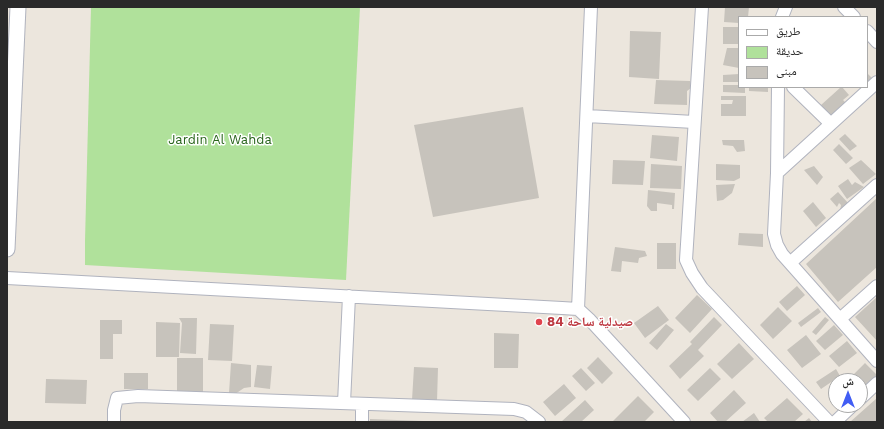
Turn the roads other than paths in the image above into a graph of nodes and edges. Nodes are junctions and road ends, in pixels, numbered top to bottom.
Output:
1 (18, 7) edge
2 (590, 7) edge
3 (702, 7) edge
4 (844, 7) edge
5 (853, 16) edge
6 (868, 32) edge
7 (877, 42) edge
8 (877, 82) edge
9 (778, 88) edge
10 (794, 88) edge
11 (586, 116) junction
12 (694, 122) junction
13 (831, 124) junction
14 (777, 173) junction
15 (877, 185) edge
16 (7, 248) edge
17 (790, 263) junction
18 (7, 278) edge
19 (877, 286) edge
20 (349, 296) junction
21 (578, 309) junction
22 (840, 319) junction
23 (877, 362) edge
24 (877, 383) edge
25 (868, 391) edge
26 (344, 403) junction
27 (362, 404) junction
28 (845, 413) edge
29 (114, 422) edge
30 (362, 422) edge
31 (539, 422) edge
32 (684, 422) edge
33 (829, 422) edge
34 (835, 422) edge

1 - 16 street
2 - 11 street
3 - 12 street
4 - 5 street
6 - 7 street
8 - 13 street
9 - 14 street
10 - 13 street
11 - 12 street
11 - 21 street
12 - 33 street
13 - 14 street
14 - 17 street
15 - 17 street
17 - 22 street
18 - 20 street
19 - 22 street
20 - 21 street
20 - 26 street
21 - 32 street
22 - 23 street
24 - 25 street
26 - 27 street
26 - 29 street
27 - 30 street
27 - 31 street
28 - 34 street

